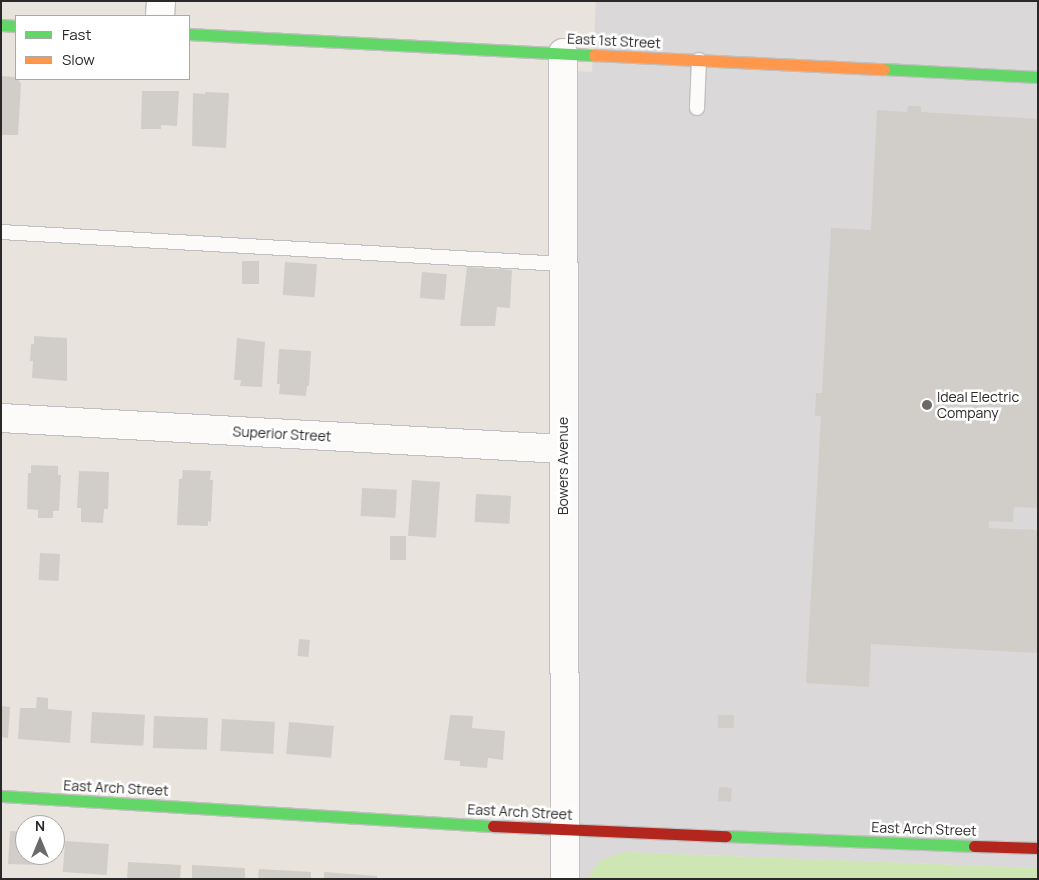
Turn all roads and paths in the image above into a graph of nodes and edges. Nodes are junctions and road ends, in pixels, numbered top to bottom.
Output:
1 (161, 1) edge
2 (160, 15) edge
3 (1, 25) edge
4 (15, 26) edge
5 (190, 34) edge
6 (562, 53) junction
7 (699, 60) junction
8 (1038, 77) edge
9 (697, 108) dead end
10 (1, 232) edge
11 (563, 264) junction
12 (1, 418) edge
13 (563, 449) junction
14 (1, 796) edge
15 (564, 830) junction
16 (1038, 848) edge
17 (565, 879) edge

1 - 2 street
3 - 4 street
5 - 6 street, East 1st Street
6 - 7 street, East 1st Street
6 - 11 street, Bowers Avenue
7 - 8 street, East 1st Street
7 - 9 lane
10 - 11 lane
11 - 13 street, Bowers Avenue
12 - 13 street, Superior Street
13 - 15 street, Bowers Avenue
14 - 15 street, East Arch Street
15 - 16 street, East Arch Street
15 - 17 street, Bowers Avenue

